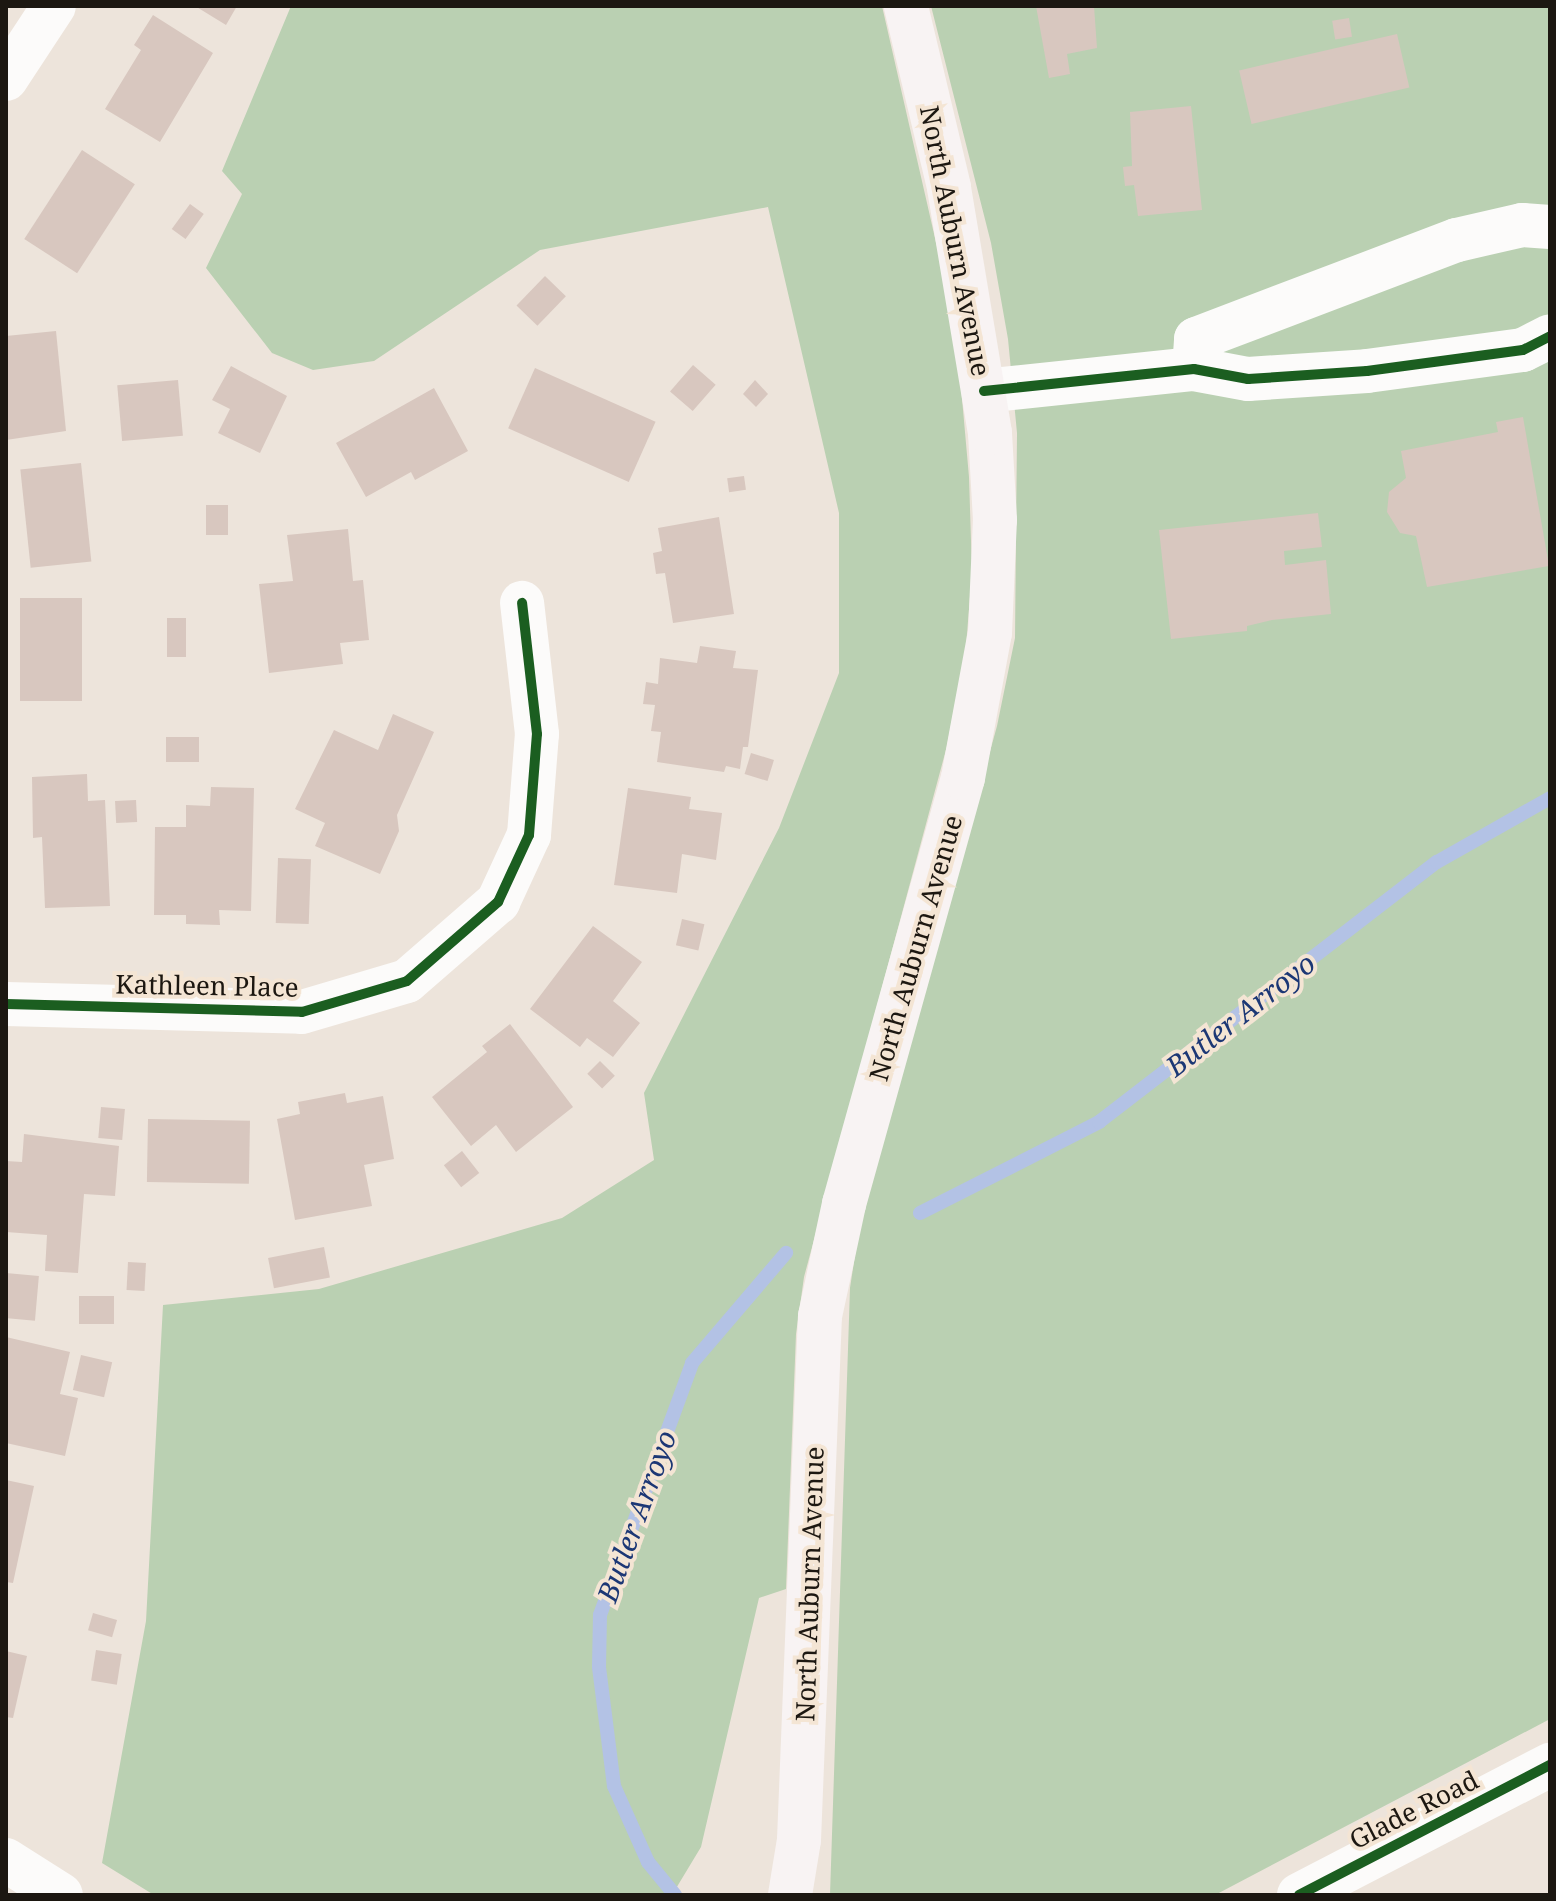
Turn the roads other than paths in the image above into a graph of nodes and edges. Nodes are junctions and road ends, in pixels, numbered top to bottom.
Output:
1 (54, 6) edge
2 (906, 6) edge
3 (6, 79) edge
4 (1550, 227) edge
5 (1550, 336) edge
6 (1194, 369) junction
7 (984, 391) junction
8 (522, 603) dead end
9 (6, 1004) edge
10 (1550, 1765) edge
11 (6, 1860) edge
12 (61, 1895) edge
13 (790, 1895) edge
14 (1299, 1895) edge

1 - 3 street
2 - 7 main road, North Auburn Avenue
4 - 6 street
5 - 6 street
6 - 7 street
7 - 13 main road, North Auburn Avenue
8 - 9 street, Kathleen Place
10 - 14 street, Glade Road
11 - 12 street

